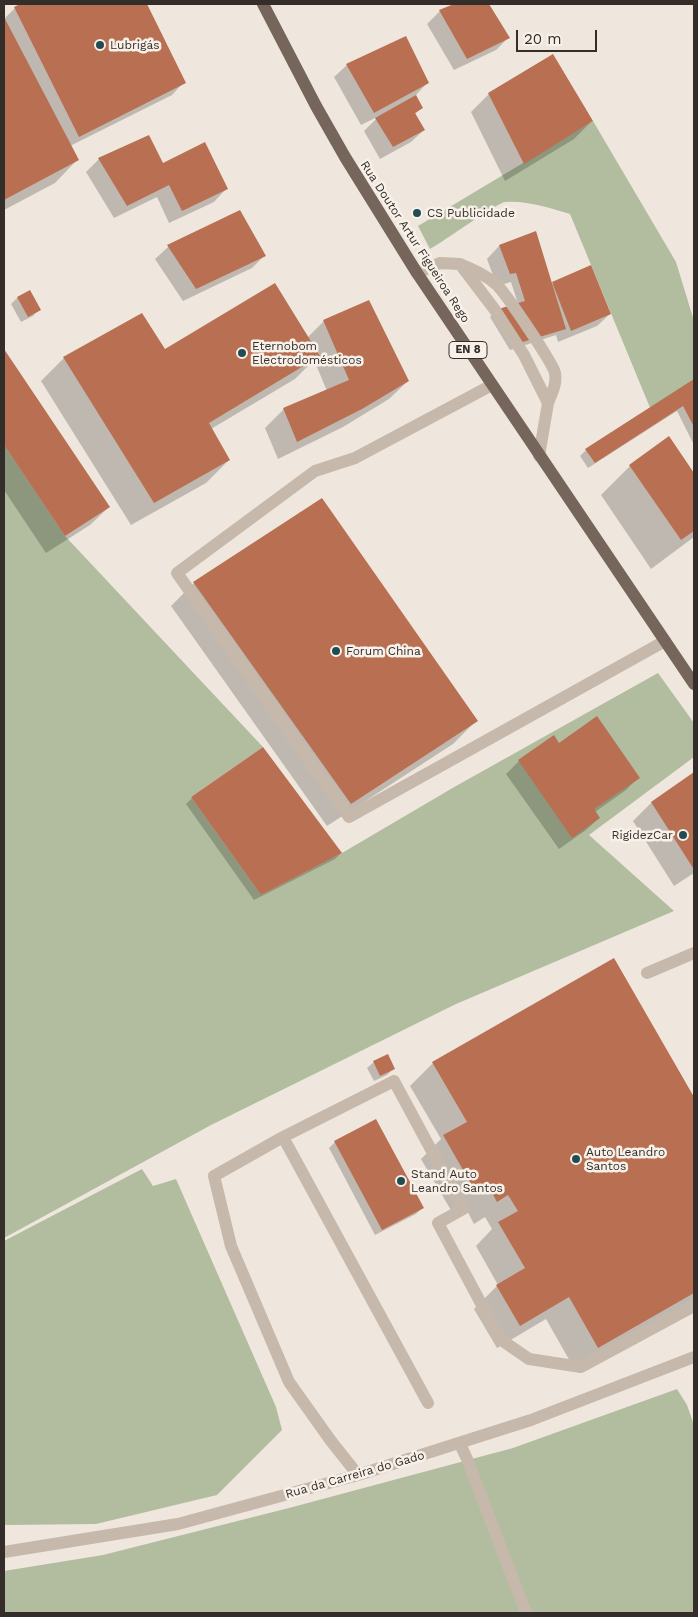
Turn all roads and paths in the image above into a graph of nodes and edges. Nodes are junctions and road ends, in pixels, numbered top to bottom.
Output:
1 (263, 4) edge
2 (460, 264) junction
3 (417, 273) junction
4 (492, 385) junction
5 (548, 403) junction
6 (540, 456) junction
7 (665, 641) junction
8 (694, 684) edge
9 (694, 953) edge
10 (647, 973) dead end
11 (283, 1138) junction
12 (694, 1306) edge
13 (693, 1360) edge
14 (428, 1403) dead end
15 (460, 1444) junction
16 (358, 1475) junction
17 (4, 1552) edge
18 (526, 1613) edge

1 - 3 main road, Rua Doutor Artur Figueiroa Rego / EN 8
2 - 3 street
2 - 5 street
2 - 5 street
3 - 4 main road, Rua Doutor Artur Figueiroa Rego / EN 8
4 - 6 main road, Rua Doutor Artur Figueiroa Rego / EN 8
4 - 7 street
5 - 6 street
6 - 7 main road, Rua Doutor Artur Figueiroa Rego / EN 8
7 - 8 main road, Rua Doutor Artur Figueiroa Rego / EN 8
9 - 10 street
11 - 12 street
11 - 14 street
11 - 16 street
13 - 15 street, Rua da Carreira do Gado
15 - 16 street, Rua da Carreira do Gado
15 - 18 street
16 - 17 street, Rua da Carreira do Gado

